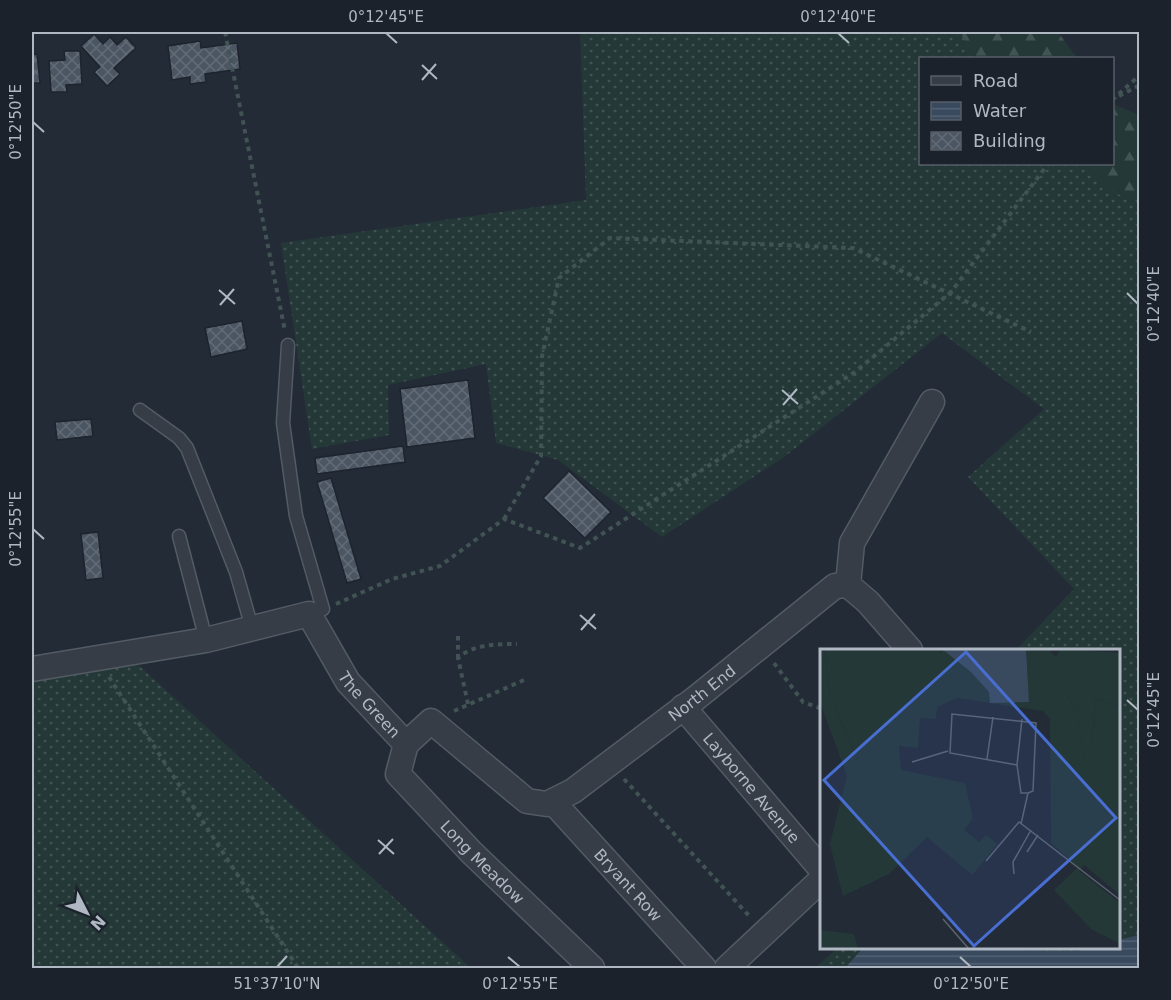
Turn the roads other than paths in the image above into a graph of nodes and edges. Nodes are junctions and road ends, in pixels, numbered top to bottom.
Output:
1 (288, 345) road end
2 (932, 402) dead end
3 (140, 410) dead end
4 (179, 536) dead end
5 (849, 585) junction
6 (316, 612) junction
7 (252, 628) junction
8 (206, 640) junction
9 (908, 649) edge
10 (32, 669) edge
11 (683, 708) junction
12 (406, 744) junction
13 (553, 801) junction
14 (820, 868) edge
15 (820, 881) edge
16 (591, 969) edge
17 (704, 969) edge
18 (727, 969) edge

1 - 6 lane
2 - 5 street
3 - 7 lane
4 - 8 lane
5 - 9 street
5 - 11 street, North End
6 - 7 street
6 - 12 street, The Green
7 - 8 street
8 - 10 street
11 - 13 street, North End
11 - 14 street, Layborne Avenue
12 - 13 street, The Green
12 - 16 street, Long Meadow
13 - 17 street, Bryant Row
15 - 18 street

